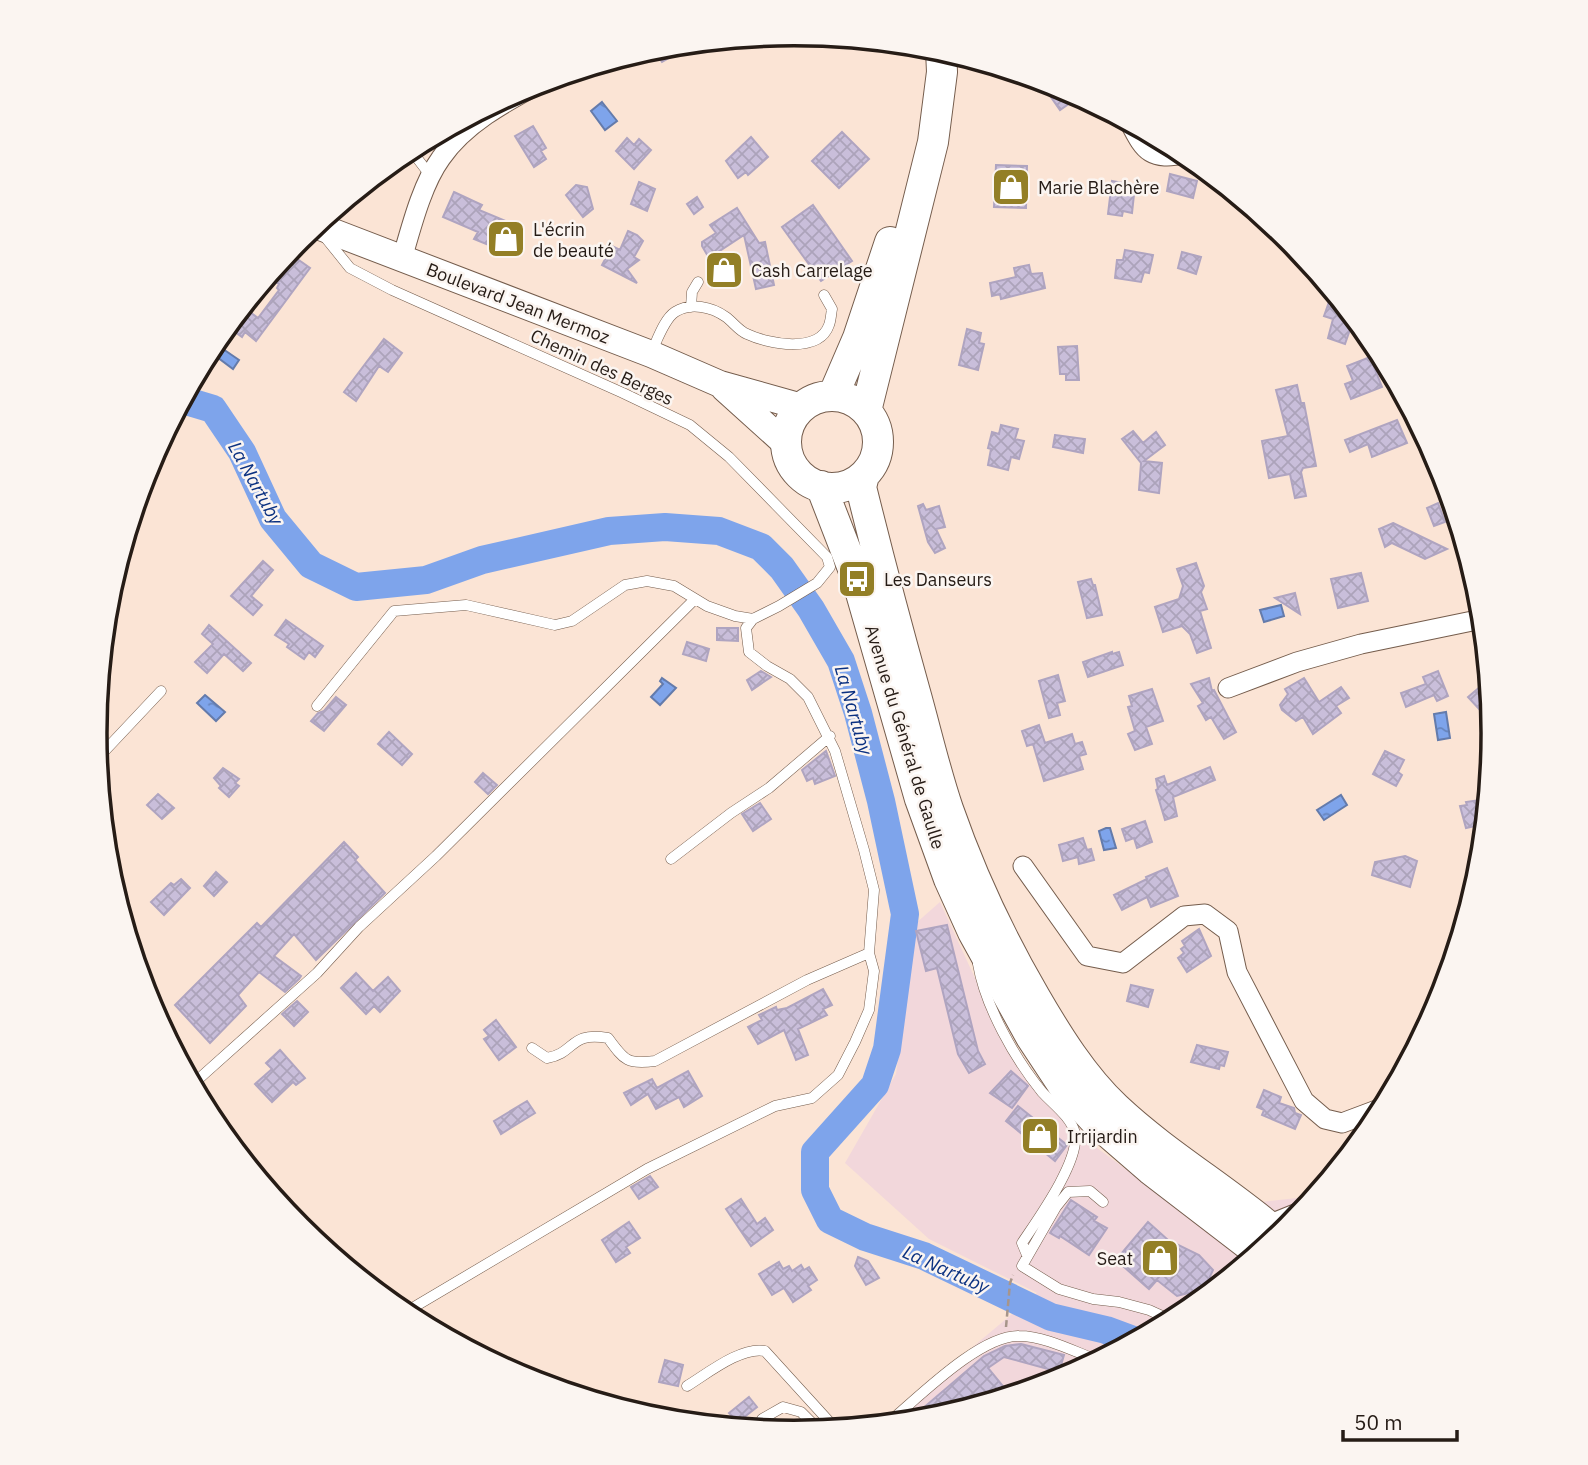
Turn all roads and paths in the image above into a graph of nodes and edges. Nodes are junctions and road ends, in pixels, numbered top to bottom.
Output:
1 (923, 58) edge
2 (942, 62) edge
3 (472, 126) edge
4 (1137, 138) edge
5 (1170, 157) edge
6 (417, 158) edge
7 (430, 175) junction
8 (327, 230) edge
9 (322, 234) edge
10 (402, 259) junction
11 (698, 282) dead end
12 (824, 295) dead end
13 (691, 307) junction
14 (651, 354) junction
15 (720, 384) junction
16 (833, 396) junction
17 (802, 407) junction
18 (866, 411) junction
19 (786, 444) junction
20 (864, 475) junction
21 (821, 486) junction
22 (695, 599) junction
23 (753, 619) junction
24 (1472, 622) edge
25 (1228, 688) dead end
26 (161, 691) dead end
27 (317, 706) dead end
28 (830, 736) junction
29 (107, 748) edge
30 (671, 859) dead end
31 (1023, 866) dead end
32 (973, 932) junction
33 (869, 953) junction
34 (532, 1048) dead end
35 (200, 1078) edge
36 (1365, 1115) edge
37 (1103, 1202) dead end
38 (1258, 1238) edge
39 (1258, 1239) edge
40 (1027, 1255) junction
41 (1010, 1283) dead end
42 (416, 1306) edge
43 (1159, 1314) edge
44 (1008, 1323) dead end
45 (1084, 1355) edge
46 (687, 1386) dead end
47 (903, 1411) edge
48 (762, 1419) dead end
49 (808, 1419) edge
50 (826, 1419) edge

1 - 16 main road
2 - 18 main road
3 - 7 street
4 - 5 street
6 - 7 lane
7 - 10 street
8 - 10 main road, Boulevard Jean Mermoz
9 - 23 lane, Chemin des Berges
10 - 14 main road, Boulevard Jean Mermoz
11 - 13 lane
12 - 13 lane
13 - 14 lane
14 - 15 main road, Boulevard Jean Mermoz
15 - 17 main road, Boulevard Jean Mermoz
15 - 19 main road, Boulevard Jean Mermoz
16 - 17 main road
16 - 18 main road
17 - 19 main road
18 - 20 main road
19 - 21 main road
20 - 21 main road
20 - 38 main road, Avenue du Général de Gaulle
21 - 32 main road, Avenue du Général de Gaulle
22 - 23 lane
22 - 27 lane
22 - 35 lane
23 - 28 lane
24 - 25 street
26 - 29 lane
28 - 30 lane
28 - 33 lane
31 - 36 street
32 - 39 main road, Avenue du Général de Gaulle
32 - 40 lane
33 - 34 lane
33 - 42 lane
37 - 40 lane
40 - 43 lane
41 - 44 path
45 - 47 lane
46 - 50 lane
48 - 49 lane

